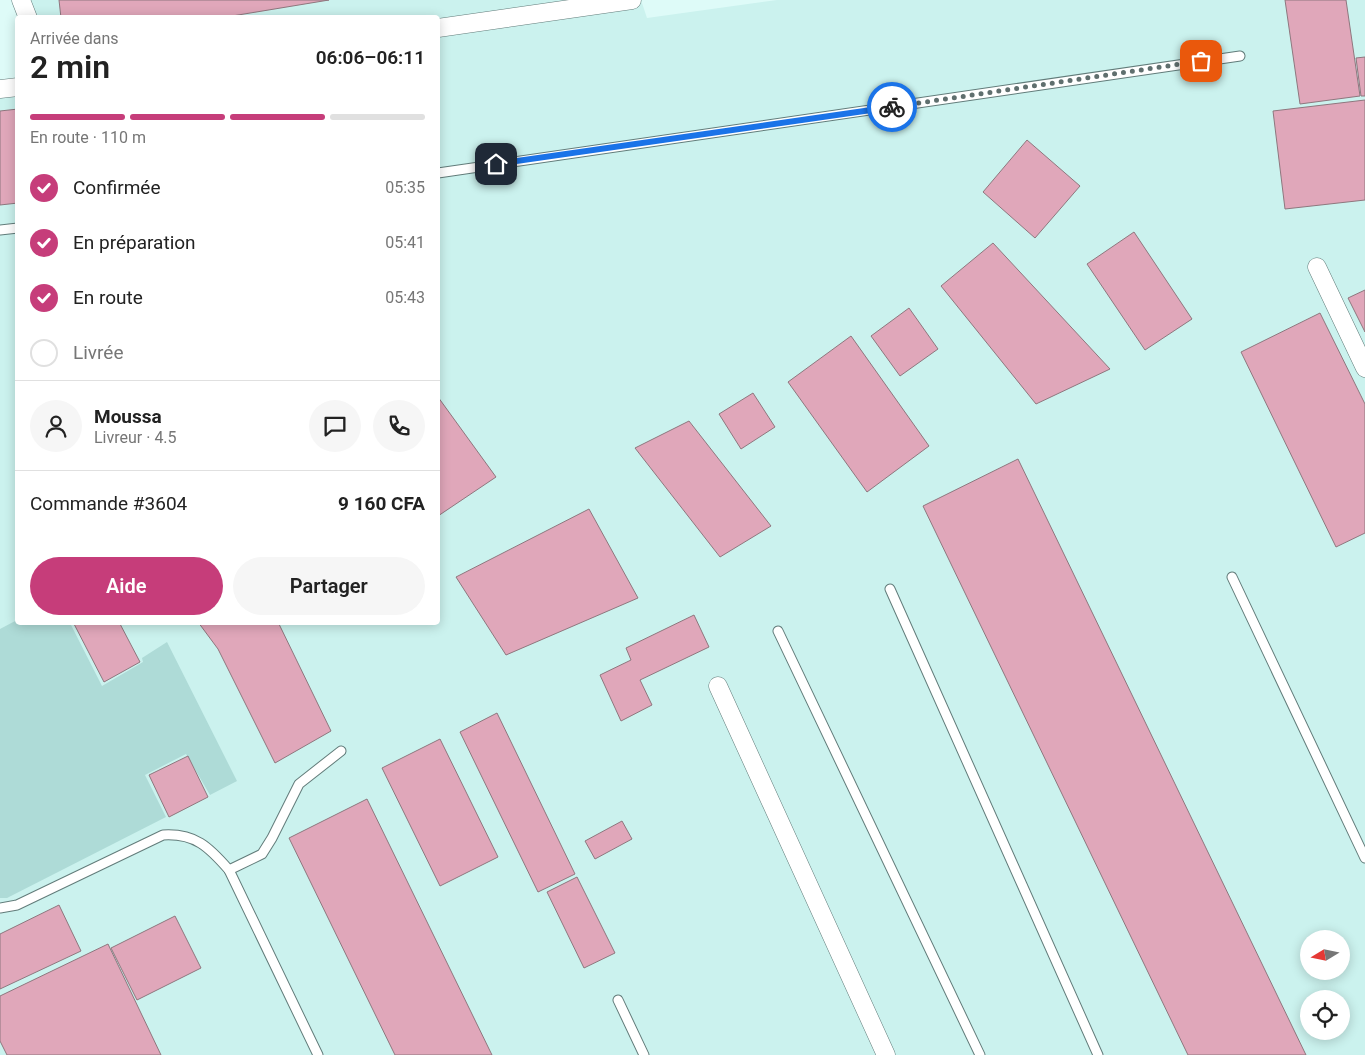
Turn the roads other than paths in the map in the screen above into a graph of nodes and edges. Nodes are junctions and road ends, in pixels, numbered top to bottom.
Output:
1 (21, 0) edge
2 (632, 0) edge
3 (27, 15) edge
4 (440, 28) edge
5 (1240, 56) dead end
6 (15, 87) edge
7 (0, 89) edge
8 (440, 173) edge
9 (15, 228) edge
10 (0, 230) edge
11 (1317, 267) dead end
12 (1365, 368) edge
13 (1232, 578) dead end
14 (890, 588) dead end
15 (778, 631) dead end
16 (718, 686) dead end
17 (341, 751) dead end
18 (1365, 858) edge
19 (229, 870) junction
20 (0, 908) edge
21 (618, 1000) dead end
22 (318, 1055) edge
23 (644, 1055) edge
24 (886, 1055) edge
25 (980, 1055) edge
26 (1098, 1055) edge

1 - 3 street
2 - 4 street
5 - 8 lane
6 - 7 street
9 - 10 lane
11 - 12 street
13 - 18 lane
14 - 26 lane
15 - 25 lane
16 - 24 street
17 - 19 lane
19 - 20 lane
19 - 22 lane
21 - 23 lane

